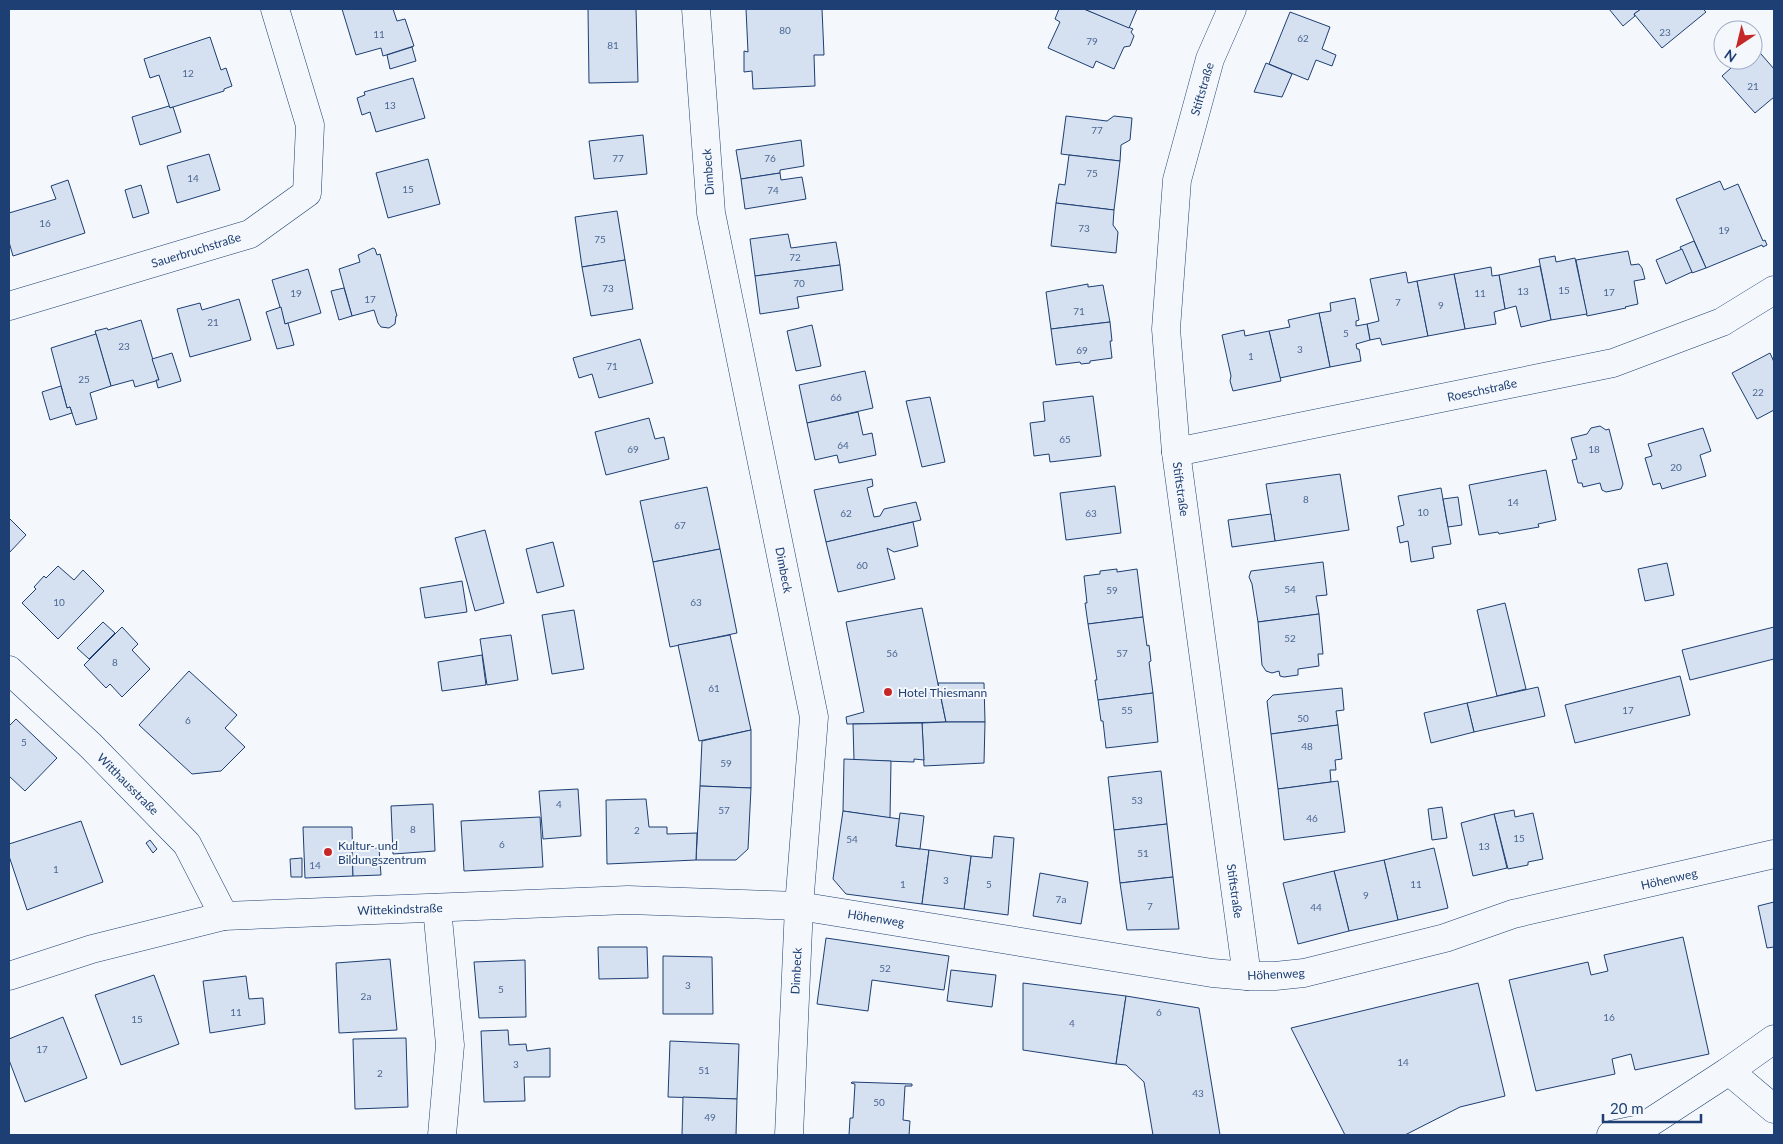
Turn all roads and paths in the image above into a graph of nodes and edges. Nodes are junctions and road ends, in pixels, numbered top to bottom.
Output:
1 (275, 9) edge
2 (696, 9) edge
3 (1232, 9) edge
4 (1774, 290) edge
5 (9, 306) edge
6 (1176, 452) junction
7 (9, 670) edge
8 (1774, 854) edge
9 (799, 906) junction
10 (437, 908) junction
11 (224, 916) junction
12 (9, 976) edge
13 (1247, 976) junction
14 (1774, 1039) edge
15 (1729, 1071) junction
16 (1774, 1109) edge
17 (1641, 1132) edge
18 (442, 1135) edge
19 (789, 1135) edge
20 (1611, 1135) edge

1 - 5 street, Sauerbruchstraße
2 - 9 street, Dimbeck
3 - 6 street, Stiftstraße
4 - 6 street, Roeschstraße
6 - 13 street, Stiftstraße
7 - 11 street, Witthausstraße
8 - 13 street, Höhenweg
9 - 10 street, Wittekindstraße
9 - 13 street, Höhenweg
9 - 19 street, Dimbeck
10 - 11 street, Wittekindstraße
10 - 18 street
11 - 12 street, Wittekindstraße
14 - 15 street
15 - 16 street
15 - 17 street
17 - 20 street

